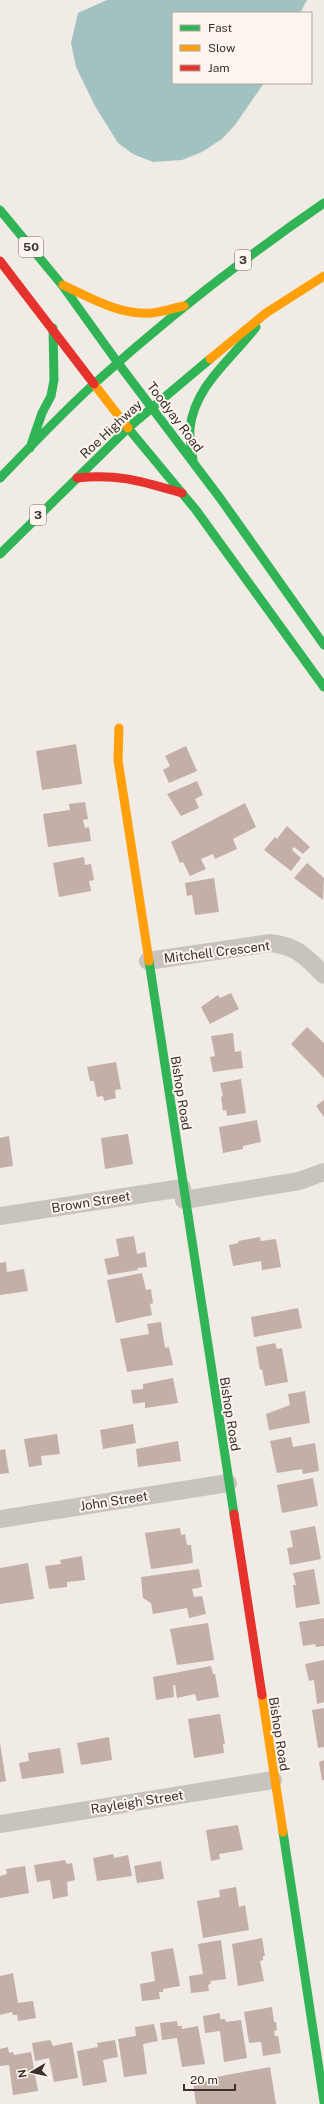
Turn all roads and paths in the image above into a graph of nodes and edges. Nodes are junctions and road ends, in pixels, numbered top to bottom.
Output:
1 (324, 203) edge
2 (0, 210) edge
3 (0, 261) edge
4 (324, 276) edge
5 (62, 285) junction
6 (184, 306) junction
7 (266, 313) junction
8 (53, 328) junction
9 (118, 363) junction
10 (94, 384) junction
11 (152, 408) junction
12 (128, 428) junction
13 (30, 448) junction
14 (192, 461) junction
15 (0, 478) edge
16 (77, 478) junction
17 (182, 493) junction
18 (0, 554) edge
19 (324, 645) edge
20 (324, 687) edge
21 (118, 728) dead end
22 (148, 961) junction
23 (324, 975) edge
24 (324, 1172) edge
25 (183, 1194) junction
26 (0, 1216) edge
27 (228, 1483) junction
28 (0, 1519) edge
29 (273, 1780) junction
30 (0, 1824) edge
31 (324, 2102) edge

1 - 6 main road, 3
2 - 5 main road, Toodyay Road / 50
3 - 8 main road, 50
4 - 7 main road, Roe Highway / 3
5 - 6 main road
5 - 9 main road, Toodyay Road / 50
6 - 9 main road, 3
7 - 11 main road, Roe Highway / 3
7 - 14 main road
8 - 10 main road, 50
8 - 13 main road
9 - 10 main road, 3
9 - 11 main road, Toodyay Road / 50
10 - 12 main road, 50
10 - 13 main road, 3
11 - 12 main road, Roe Highway / 3
11 - 14 main road, Toodyay Road / 50
12 - 16 main road, Roe Highway / 3
12 - 17 main road, 50
13 - 15 main road, 3
14 - 19 main road, Toodyay Road / 50
16 - 17 main road
16 - 18 main road, Roe Highway / 3
17 - 20 main road, 50
21 - 22 main road, Bishop Road
22 - 23 street, Mitchell Crescent
22 - 25 main road, Bishop Road
24 - 25 street, Brown Street
25 - 26 street, Brown Street
25 - 27 main road, Bishop Road
27 - 28 street, John Street
27 - 29 main road, Bishop Road
29 - 30 street, Rayleigh Street
29 - 31 main road, Bishop Road

